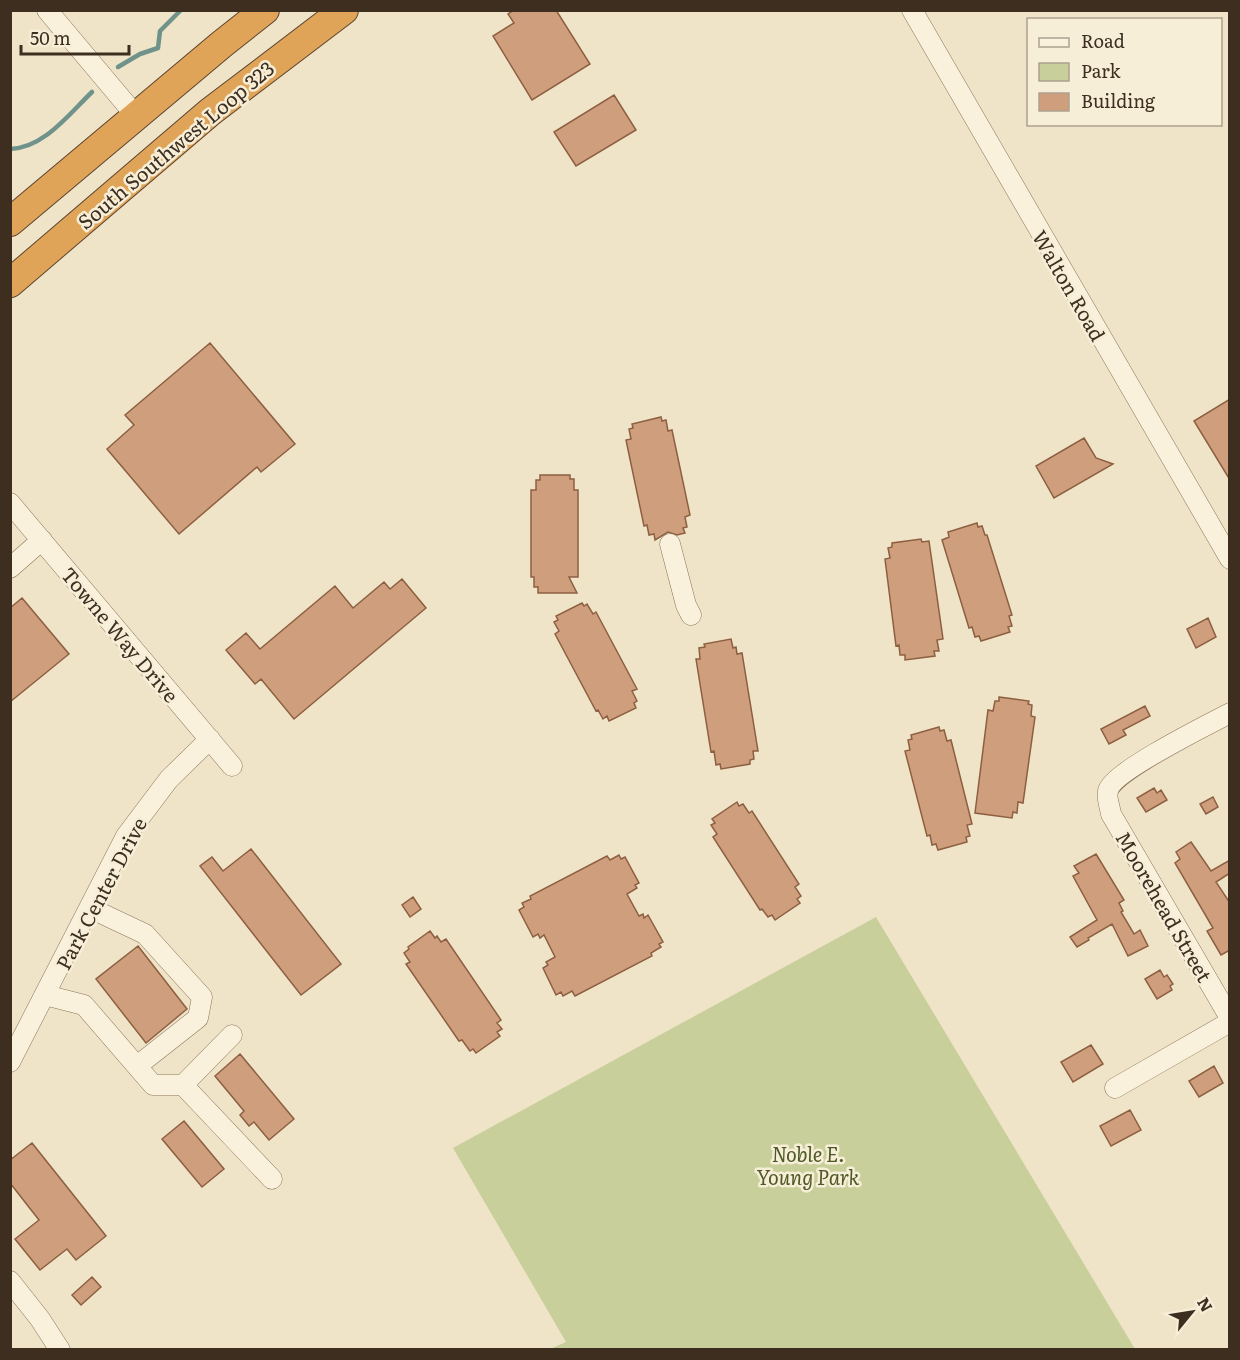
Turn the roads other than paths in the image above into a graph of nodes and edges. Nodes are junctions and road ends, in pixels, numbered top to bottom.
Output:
1 (47, 10) edge
2 (265, 10) edge
3 (344, 10) edge
4 (912, 10) edge
5 (136, 116) junction
6 (10, 222) edge
7 (10, 283) edge
8 (10, 503) edge
9 (42, 540) junction
10 (670, 544) dead end
11 (1230, 560) edge
12 (10, 568) edge
13 (691, 615) dead end
14 (1230, 713) edge
15 (210, 739) junction
16 (232, 766) dead end
17 (90, 908) junction
18 (45, 995) junction
19 (1230, 1020) edge
20 (232, 1035) dead end
21 (10, 1062) edge
22 (137, 1066) junction
23 (183, 1085) junction
24 (1115, 1088) dead end
25 (272, 1179) dead end
26 (10, 1281) edge
27 (60, 1350) edge

1 - 5 street
2 - 5 highway
3 - 7 highway, South Southwest Loop 323
4 - 11 street, Walton Road
5 - 6 highway
8 - 9 street, Towne Way Drive
9 - 12 street
9 - 15 street, Towne Way Drive
10 - 13 street
14 - 19 street, Moorehead Street
15 - 16 street, Towne Way Drive
15 - 17 street, Park Center Drive
17 - 18 street, Park Center Drive
17 - 22 street
18 - 21 street, Park Center Drive
18 - 22 street
19 - 24 street
20 - 23 street
22 - 23 street
23 - 25 street
26 - 27 street

